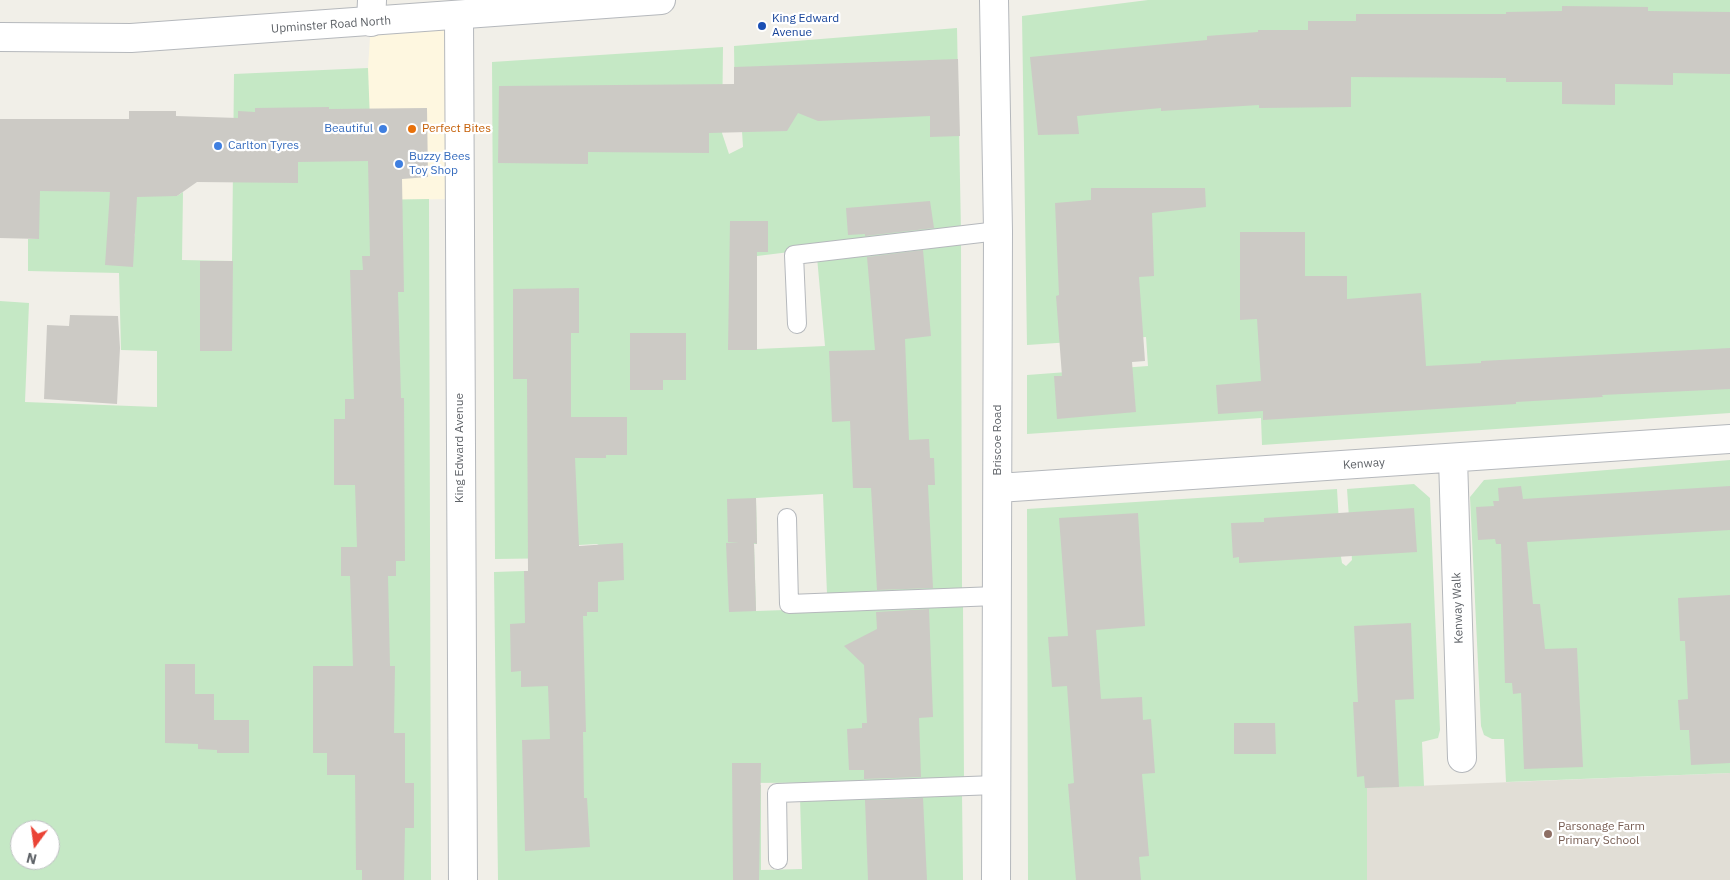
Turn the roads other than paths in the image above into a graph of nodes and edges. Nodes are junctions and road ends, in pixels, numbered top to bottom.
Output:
1 (661, 0) edge
2 (994, 0) edge
3 (371, 11) edge
4 (459, 16) junction
5 (0, 37) edge
6 (998, 231) junction
7 (797, 324) dead end
8 (1730, 439) edge
9 (1453, 458) junction
10 (998, 488) junction
11 (787, 518) dead end
12 (996, 596) junction
13 (1462, 758) dead end
14 (996, 785) junction
15 (778, 860) dead end
16 (463, 880) edge
17 (996, 880) edge

1 - 4 street, Upminster Road North
2 - 6 street, Briscoe Road
3 - 4 street, Upminster Road North
3 - 5 street, Upminster Road North
4 - 16 street, King Edward Avenue
6 - 7 lane
6 - 10 street, Briscoe Road
8 - 9 street, Kenway
9 - 10 street, Kenway
9 - 13 street, Kenway Walk
10 - 12 street, Briscoe Road
11 - 12 lane
12 - 14 street, Briscoe Road
14 - 15 lane
14 - 17 street, Briscoe Road

